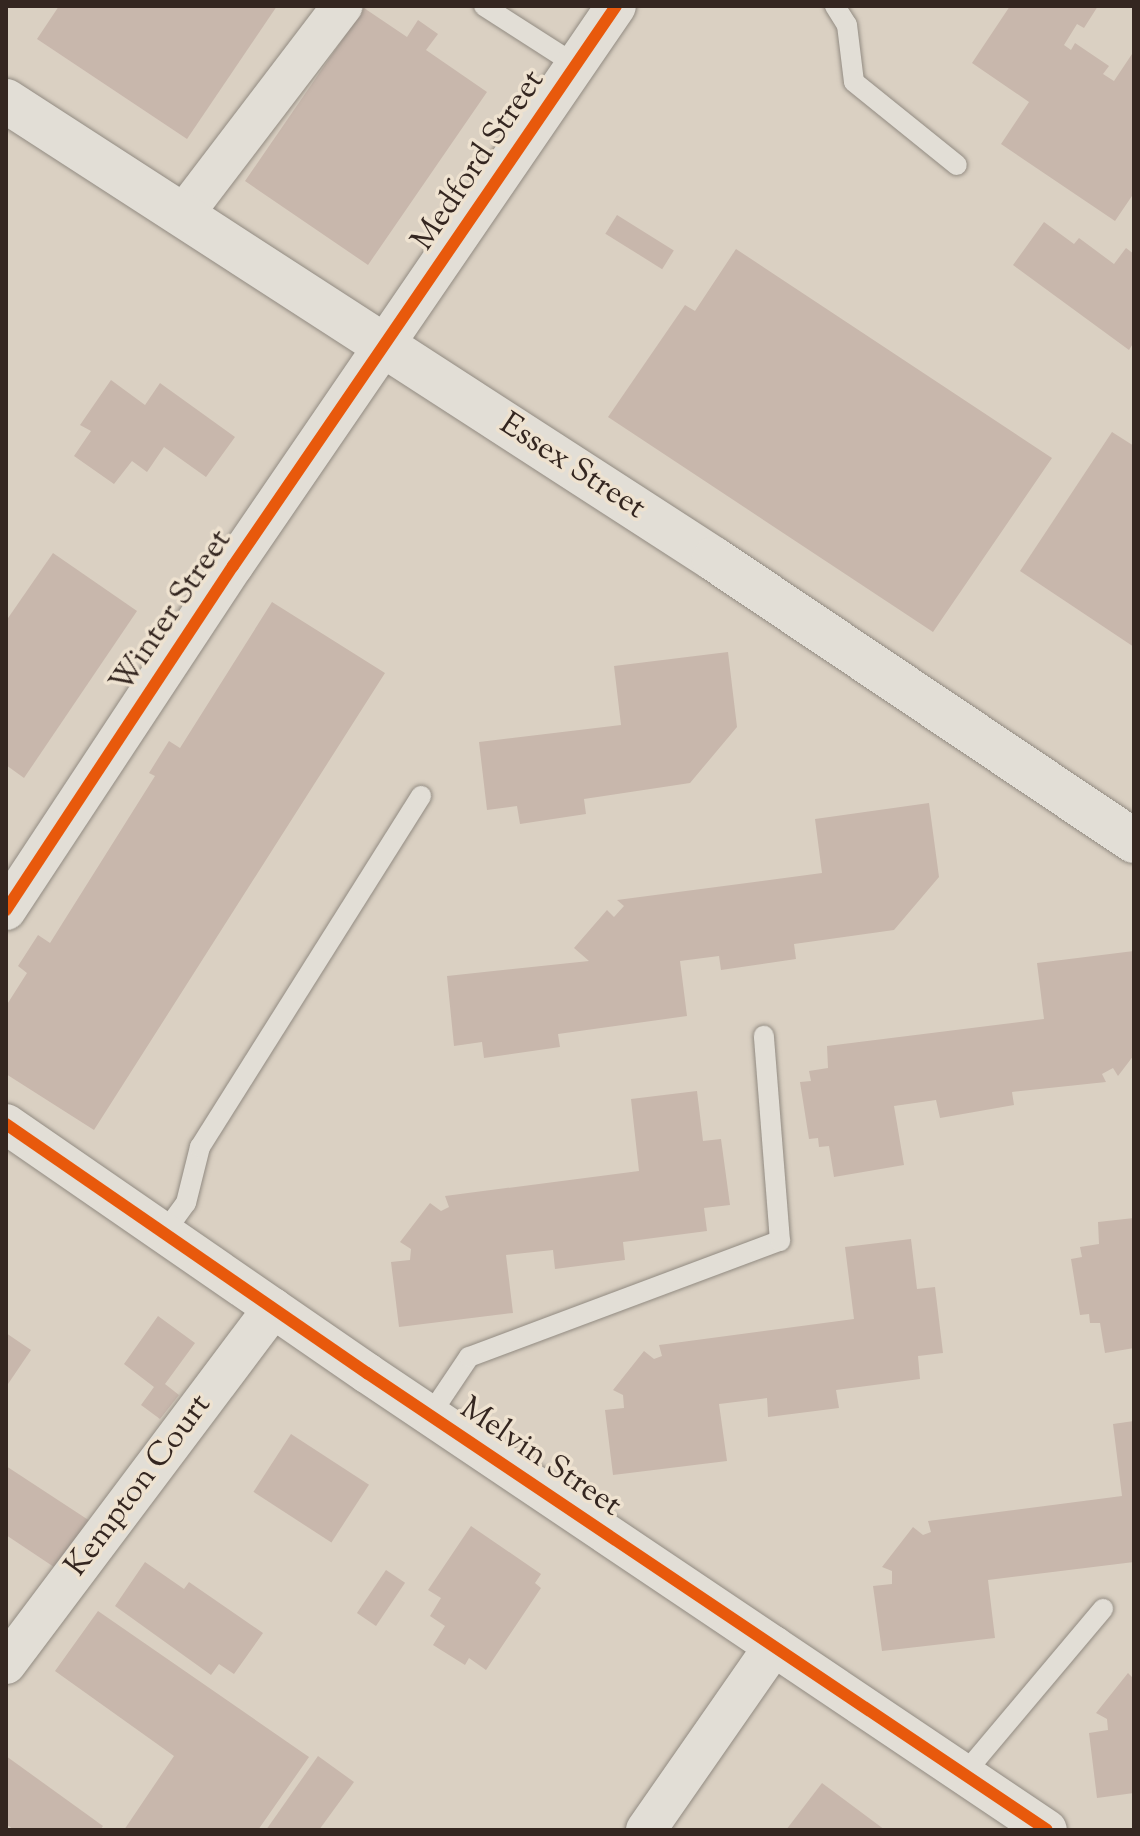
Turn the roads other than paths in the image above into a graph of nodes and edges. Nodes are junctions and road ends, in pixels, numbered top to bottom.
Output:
1 (342, 6) edge
2 (484, 6) edge
3 (616, 6) edge
4 (835, 6) edge
5 (576, 65) junction
6 (8, 107) edge
7 (957, 165) dead end
8 (183, 215) junction
9 (384, 345) junction
10 (421, 796) dead end
11 (1134, 841) edge
12 (6, 910) edge
13 (764, 1036) dead end
14 (6, 1124) edge
15 (164, 1233) junction
16 (273, 1308) junction
17 (430, 1415) junction
18 (1103, 1609) dead end
19 (774, 1646) junction
20 (6, 1664) edge
21 (964, 1774) junction
22 (646, 1830) edge
23 (1047, 1830) edge

1 - 8 street
2 - 5 lane
3 - 5 street, Medford Street
4 - 7 lane
5 - 9 street, Medford Street
6 - 8 main road, Essex Street
8 - 9 main road, Essex Street
9 - 11 main road, Essex Street
9 - 12 street, Winter Street
10 - 15 lane
13 - 17 lane
14 - 15 street, Melvin Street
15 - 16 street, Melvin Street
16 - 17 street, Melvin Street
16 - 20 street, Kempton Court
17 - 19 street, Melvin Street
18 - 21 lane
19 - 21 street, Melvin Street
19 - 22 street
21 - 23 street, Melvin Street

